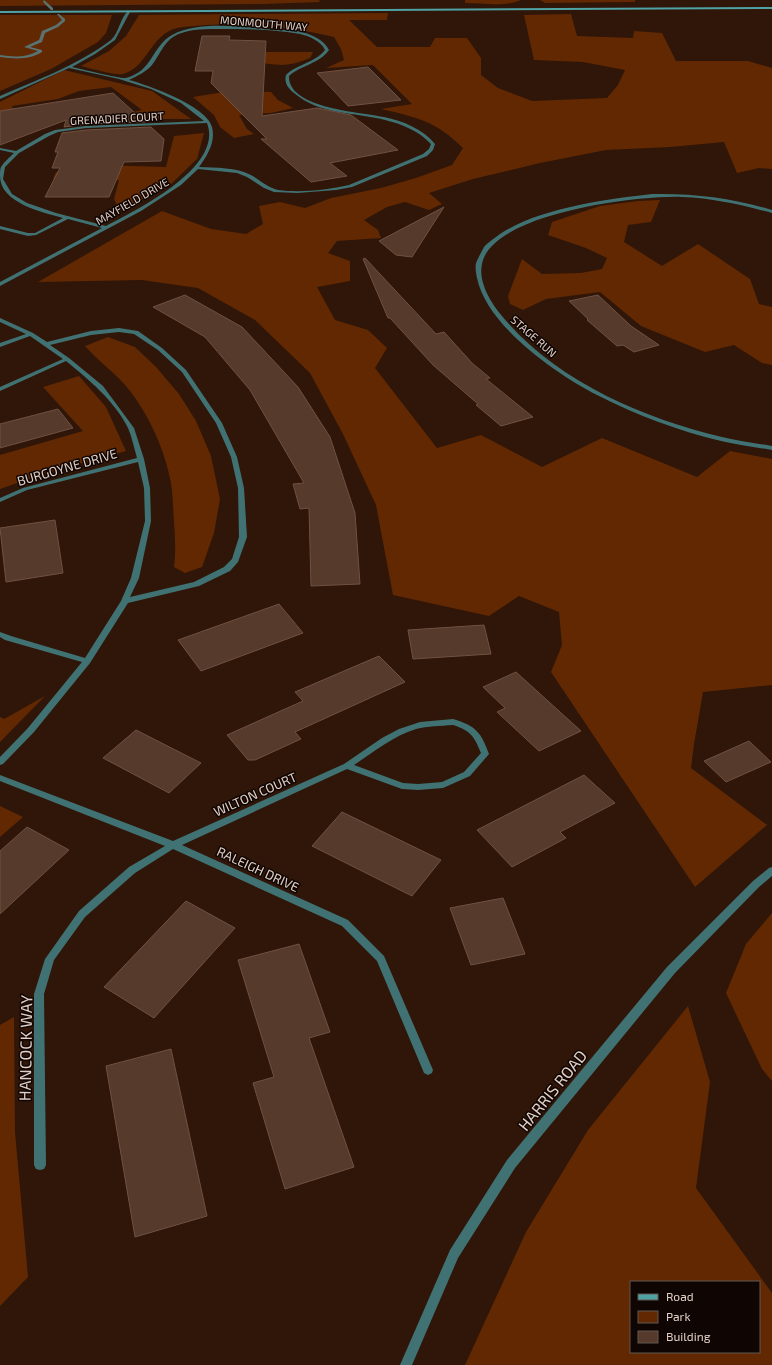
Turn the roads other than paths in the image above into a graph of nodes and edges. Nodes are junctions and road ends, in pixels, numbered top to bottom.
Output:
1 (772, 8) edge
2 (0, 12) edge
3 (128, 12) junction
4 (69, 67) junction
5 (124, 80) junction
6 (0, 98) edge
7 (208, 122) junction
8 (0, 149) edge
9 (17, 152) junction
10 (197, 168) junction
11 (772, 212) edge
12 (68, 217) junction
13 (0, 227) edge
14 (106, 227) junction
15 (0, 284) edge
16 (0, 320) edge
17 (31, 334) junction
18 (46, 344) junction
19 (0, 345) edge
20 (67, 359) junction
21 (0, 389) edge
22 (772, 448) edge
23 (140, 459) junction
24 (0, 500) edge
25 (125, 601) junction
26 (0, 634) edge
27 (87, 661) junction
28 (0, 762) edge
29 (347, 766) junction
30 (0, 778) edge
31 (173, 845) junction
32 (772, 871) edge
33 (428, 1070) dead end
34 (40, 1165) dead end
35 (406, 1365) edge

1 - 3 main road
2 - 3 main road
3 - 4 street
4 - 5 street
4 - 6 street
5 - 7 street
5 - 10 street, MONMOUTH WAY
7 - 9 street, GRENADIER COURT
7 - 10 street, MAYFIELD DRIVE
8 - 9 street
9 - 12 street, GRENADIER COURT
10 - 14 street, MAYFIELD DRIVE
11 - 22 street, STAGE RUN
12 - 13 street
12 - 14 street, GRENADIER COURT
14 - 15 street, MAYFIELD DRIVE
16 - 17 street
17 - 18 street
17 - 19 street
18 - 20 street
18 - 25 street
20 - 21 street
20 - 23 street
23 - 24 street, BURGOYNE DRIVE
23 - 25 street
25 - 27 street
26 - 27 street
27 - 28 street
29 - 29 street, WILTON COURT
29 - 31 street, WILTON COURT
30 - 31 street, RALEIGH DRIVE
31 - 33 street, RALEIGH DRIVE
31 - 34 street, HANCOCK WAY
32 - 35 street, HARRIS ROAD

